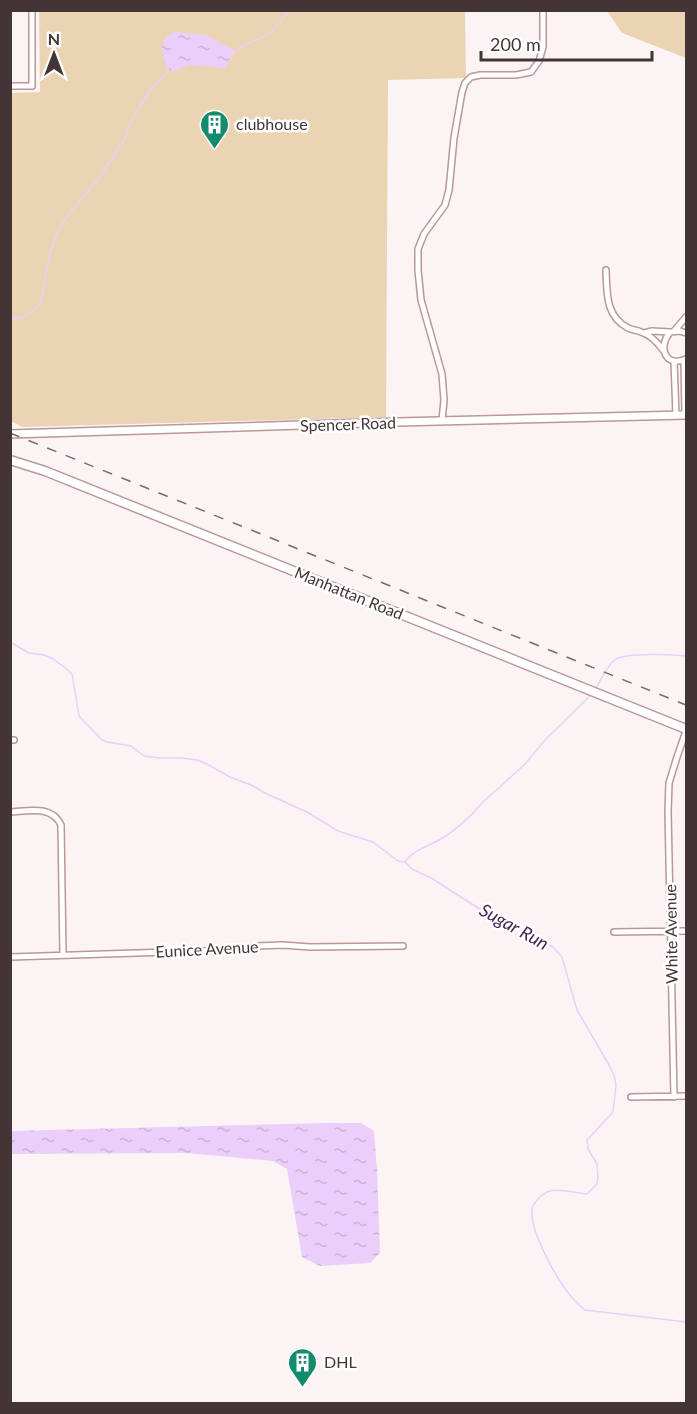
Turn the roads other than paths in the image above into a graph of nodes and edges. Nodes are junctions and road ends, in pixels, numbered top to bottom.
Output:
1 (32, 10) edge
2 (543, 10) edge
3 (10, 86) edge
4 (606, 270) dead end
5 (687, 317) edge
6 (672, 332) junction
7 (644, 333) junction
8 (687, 333) edge
9 (663, 350) junction
10 (685, 360) edge
11 (674, 361) junction
12 (676, 415) junction
13 (686, 415) edge
14 (442, 421) junction
15 (10, 434) edge
16 (10, 460) edge
17 (687, 730) edge
18 (10, 812) edge
19 (671, 931) junction
20 (687, 931) edge
21 (614, 932) dead end
22 (403, 946) dead end
23 (63, 955) junction
24 (10, 957) edge
25 (674, 1096) junction
26 (687, 1096) edge
27 (631, 1097) dead end

1 - 3 street
2 - 14 street
4 - 7 street
5 - 6 street
6 - 7 street
6 - 8 street
6 - 9 street
7 - 9 street
9 - 11 street
10 - 11 street
10 - 13 street
11 - 12 street
12 - 13 street, Spencer Road
12 - 14 street, Spencer Road
14 - 15 street, Spencer Road
16 - 17 main road, Manhattan Road
17 - 19 street, White Avenue
18 - 23 street
19 - 20 street
19 - 21 street
19 - 25 street, White Avenue
22 - 23 street, Eunice Avenue
23 - 24 street, Eunice Avenue
25 - 26 street
25 - 27 street

